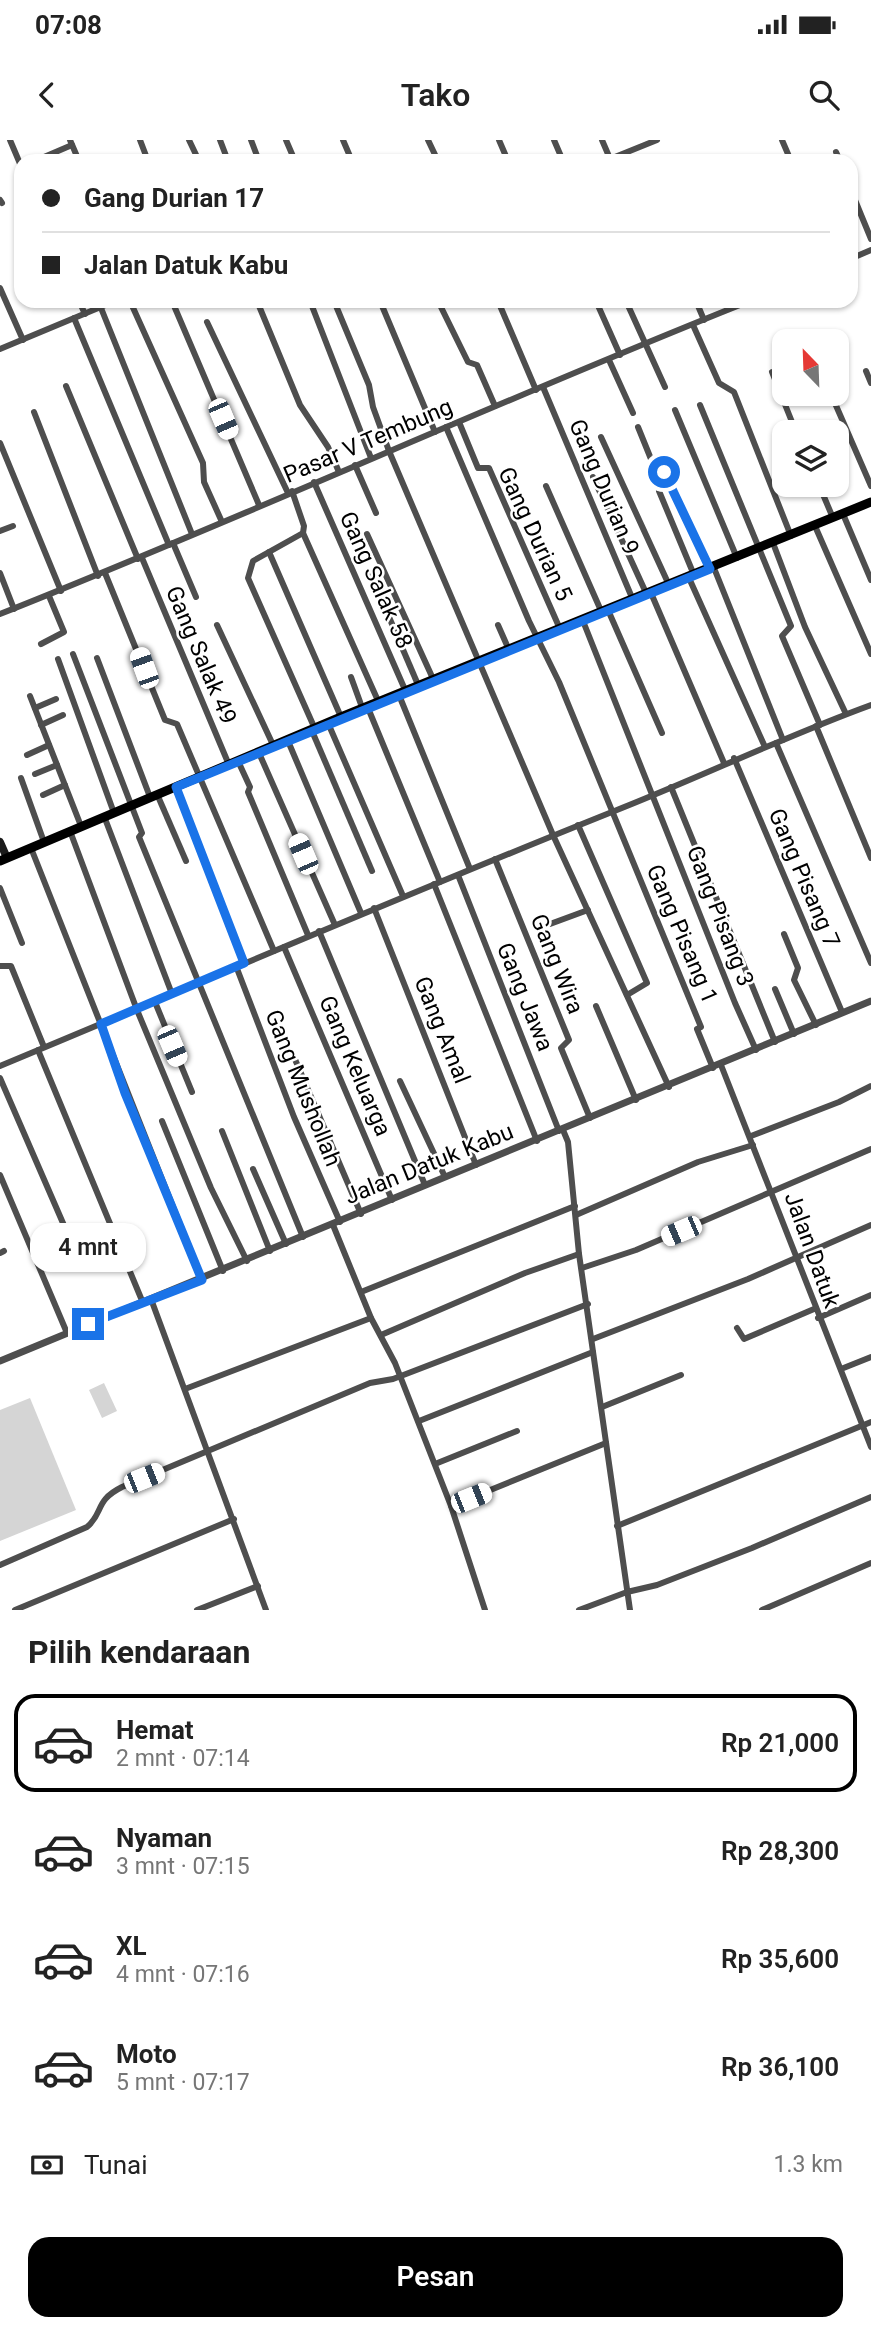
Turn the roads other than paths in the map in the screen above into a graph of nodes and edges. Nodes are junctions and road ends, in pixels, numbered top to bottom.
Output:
1 (657, 140) edge
2 (648, 142) edge
3 (71, 143) edge
4 (51, 154) edge
5 (622, 154) edge
6 (858, 207) edge
7 (871, 239) edge
8 (0, 288) edge
9 (82, 308) edge
10 (101, 308) joint
11 (133, 308) edge
12 (175, 308) edge
13 (260, 308) edge
14 (313, 308) edge
15 (337, 308) edge
16 (383, 308) edge
17 (441, 308) edge
18 (501, 308) edge
19 (599, 308) edge
20 (629, 308) edge
21 (699, 308) edge
22 (728, 308) edge
23 (85, 314) junction
24 (74, 318) junction
25 (704, 320) junction
26 (207, 323) dead end
27 (693, 325) junction
28 (23, 340) junction
29 (646, 345) junction
30 (0, 349) edge
31 (620, 355) junction
32 (610, 360) junction
33 (866, 371) dead end
34 (871, 383) edge
35 (66, 386) dead end
36 (665, 387) dead end
37 (540, 388) junction
38 (700, 405) dead end
39 (495, 406) junction
40 (836, 406) edge
41 (675, 410) dead end
42 (34, 412) dead end
43 (633, 413) dead end
44 (459, 422) junction
45 (446, 427) junction
46 (638, 427) dead end
47 (435, 432) junction
48 (601, 437) dead end
49 (0, 443) edge
50 (389, 451) junction
51 (371, 458) junction
52 (355, 465) junction
53 (339, 472) junction
54 (593, 477) dead end
55 (314, 482) junction
56 (546, 486) dead end
57 (871, 486) edge
58 (659, 491) dead end
59 (290, 492) junction
60 (824, 497) edge
61 (871, 502) edge
62 (259, 505) junction
63 (376, 513) dead end
64 (843, 514) junction
65 (833, 518) junction
66 (222, 522) junction
67 (13, 526) dead end
68 (815, 526) junction
69 (0, 531) edge
70 (303, 533) junction
71 (192, 534) junction
72 (367, 534) dead end
73 (791, 536) junction
74 (773, 543) junction
75 (171, 544) junction
76 (760, 548) junction
77 (268, 552) junction
78 (737, 558) junction
79 (140, 559) junction
80 (712, 569) junction
81 (0, 573) edge
82 (102, 575) junction
83 (372, 575) dead end
84 (692, 576) junction
85 (871, 580) edge
86 (669, 585) junction
87 (61, 591) junction
88 (649, 594) junction
89 (49, 596) junction
90 (196, 597) dead end
91 (633, 600) junction
92 (14, 609) junction
93 (605, 612) junction
94 (0, 614) edge
95 (583, 621) junction
96 (217, 625) dead end
97 (498, 625) dead end
98 (560, 629) junction
99 (539, 638) junction
100 (41, 643) dead end
101 (509, 650) junction
102 (73, 654) dead end
103 (871, 654) edge
104 (97, 658) dead end
105 (58, 659) dead end
106 (481, 662) junction
107 (351, 677) dead end
108 (434, 681) junction
109 (419, 687) junction
110 (402, 694) junction
111 (30, 696) dead end
112 (55, 699) dead end
113 (379, 703) junction
114 (871, 705) edge
115 (35, 708) junction
116 (365, 709) junction
117 (846, 714) junction
118 (63, 715) dead end
119 (341, 717) junction
120 (328, 723) junction
121 (41, 725) junction
122 (818, 725) junction
123 (314, 730) junction
124 (662, 733) dead end
125 (288, 741) junction
126 (780, 741) junction
127 (49, 746) junction
128 (274, 747) junction
129 (765, 747) junction
130 (259, 753) junction
131 (27, 755) dead end
132 (734, 758) junction
133 (233, 763) junction
134 (724, 763) junction
135 (58, 765) junction
136 (36, 774) dead end
137 (21, 778) dead end
138 (201, 778) junction
139 (65, 785) junction
140 (176, 787) junction
141 (671, 787) junction
142 (653, 794) junction
143 (43, 795) dead end
144 (154, 796) junction
145 (130, 806) junction
146 (614, 812) junction
147 (109, 815) junction
148 (578, 825) junction
149 (81, 826) junction
150 (70, 831) junction
151 (553, 835) junction
152 (0, 842) edge
153 (44, 842) junction
154 (31, 848) junction
155 (871, 858) edge
156 (495, 859) junction
157 (3, 860) edge
158 (186, 861) dead end
159 (470, 869) junction
160 (372, 871) dead end
161 (458, 875) junction
162 (437, 883) junction
163 (0, 888) edge
164 (403, 896) junction
165 (374, 908) junction
166 (588, 910) junction
167 (361, 913) junction
168 (550, 924) dead end
169 (335, 925) junction
170 (318, 931) junction
171 (784, 934) dead end
172 (308, 935) junction
173 (22, 943) dead end
174 (284, 947) junction
175 (274, 951) junction
176 (244, 963) junction
177 (871, 964) edge
178 (0, 965) edge
179 (236, 966) junction
180 (197, 982) junction
181 (775, 989) dead end
182 (172, 995) junction
183 (627, 995) junction
184 (871, 1001) edge
185 (155, 1002) junction
186 (596, 1006) dead end
187 (137, 1010) junction
188 (842, 1012) junction
189 (101, 1024) junction
190 (816, 1025) junction
191 (794, 1034) junction
192 (775, 1042) junction
193 (41, 1049) junction
194 (757, 1050) junction
195 (294, 1057) dead end
196 (0, 1066) edge
197 (717, 1066) junction
198 (0, 1078) edge
199 (400, 1081) dead end
200 (871, 1086) edge
201 (669, 1087) junction
202 (192, 1092) dead end
203 (636, 1100) junction
204 (590, 1118) junction
205 (162, 1121) dead end
206 (222, 1130) dead end
207 (562, 1131) junction
208 (751, 1136) junction
209 (537, 1141) junction
210 (753, 1145) junction
211 (871, 1149) edge
212 (476, 1165) junction
213 (253, 1169) dead end
214 (0, 1175) edge
215 (445, 1177) junction
216 (425, 1185) junction
217 (772, 1192) junction
218 (392, 1200) junction
219 (575, 1206) junction
220 (360, 1214) junction
221 (576, 1215) junction
222 (336, 1225) junction
223 (871, 1225) edge
224 (303, 1237) junction
225 (286, 1244) junction
226 (270, 1251) junction
227 (579, 1254) junction
228 (122, 1255) junction
229 (796, 1257) junction
230 (247, 1261) junction
231 (582, 1268) junction
232 (223, 1271) junction
233 (202, 1280) junction
234 (362, 1292) junction
235 (871, 1295) edge
236 (151, 1299) junction
237 (143, 1303) junction
238 (588, 1304) junction
239 (814, 1309) junction
240 (371, 1318) junction
241 (818, 1318) junction
242 (737, 1328) dead end
243 (67, 1333) junction
244 (381, 1335) junction
245 (593, 1339) junction
246 (593, 1352) junction
247 (871, 1357) edge
248 (0, 1361) edge
249 (841, 1369) junction
250 (400, 1375) junction
251 (681, 1375) dead end
252 (185, 1389) junction
253 (601, 1408) junction
254 (419, 1421) junction
255 (871, 1422) edge
256 (863, 1425) junction
257 (517, 1431) dead end
258 (606, 1443) junction
259 (871, 1447) edge
260 (210, 1452) junction
261 (435, 1464) junction
262 (871, 1497) edge
263 (451, 1506) junction
264 (234, 1519) junction
265 (617, 1525) junction
266 (871, 1563) edge
267 (0, 1564) edge
268 (258, 1586) junction
269 (626, 1592) junction
270 (15, 1610) edge
271 (197, 1610) edge
272 (266, 1610) edge
273 (485, 1610) edge
274 (579, 1610) edge
275 (629, 1610) edge
276 (762, 1610) edge

1 - 2 street
2 - 5 street
3 - 4 street
6 - 7 street
8 - 28 street
9 - 23 street
10 - 23 street
10 - 71 street
11 - 66 street
12 - 62 street
13 - 53 street
14 - 51 street
15 - 50 street
16 - 47 street
17 - 39 street
18 - 37 street, Gang Durian 9
19 - 31 street
20 - 29 street
21 - 25 street
22 - 25 street, Pasar V Tembung
23 - 24 street
24 - 28 street
24 - 75 street
25 - 27 street, Pasar V Tembung
26 - 59 street
27 - 29 street, Pasar V Tembung
27 - 73 street
28 - 30 street
29 - 31 street, Pasar V Tembung
29 - 36 street
31 - 32 street, Pasar V Tembung
32 - 37 street, Pasar V Tembung
32 - 43 street
33 - 34 street
35 - 79 street
37 - 39 street, Pasar V Tembung
37 - 91 street, Gang Durian 9
38 - 76 street
39 - 44 street, Pasar V Tembung
40 - 57 street
41 - 78 street
42 - 82 street
44 - 45 street, Pasar V Tembung
44 - 98 street, Gang Durian 5
45 - 47 street, Pasar V Tembung
45 - 99 street, Gang Pisang 1
46 - 80 street
47 - 50 street, Pasar V Tembung
48 - 86 street
49 - 87 street
50 - 51 street, Pasar V Tembung
50 - 106 street
51 - 52 street, Pasar V Tembung
52 - 53 street, Pasar V Tembung
52 - 63 street
53 - 55 street, Pasar V Tembung
54 - 88 street
55 - 59 street, Pasar V Tembung
55 - 110 street, Gang Salak 58
56 - 93 street
58 - 84 street
59 - 62 street, Pasar V Tembung
59 - 70 street
60 - 65 street
61 - 64 main road
62 - 66 street, Pasar V Tembung
64 - 65 main road
64 - 85 street
65 - 68 main road
66 - 71 street, Pasar V Tembung
67 - 69 street
68 - 73 main road
68 - 103 street
70 - 77 street
70 - 113 street
71 - 75 street, Pasar V Tembung
72 - 108 street
73 - 74 main road
74 - 76 main road
74 - 117 street
75 - 79 street, Pasar V Tembung
75 - 90 street
76 - 78 main road
76 - 122 street
77 - 119 street
77 - 123 street
78 - 80 main road
79 - 82 street, Pasar V Tembung
79 - 133 street, Gang Salak 49
80 - 84 main road
80 - 126 street
81 - 92 street
82 - 87 street, Pasar V Tembung
82 - 138 street
83 - 109 street
84 - 86 main road
84 - 129 street
86 - 88 main road
87 - 89 street, Pasar V Tembung
88 - 91 main road
88 - 134 street
89 - 92 street, Pasar V Tembung
89 - 100 street
91 - 93 main road
92 - 94 street, Pasar V Tembung
93 - 95 main road
93 - 124 street
95 - 98 main road
95 - 142 street, Gang Pisang 3
96 - 128 street
97 - 101 street
98 - 99 main road
99 - 101 main road
99 - 146 street, Gang Pisang 1
101 - 106 main road
102 - 145 street
104 - 144 street
105 - 147 street
106 - 108 main road
106 - 151 street
107 - 116 street
108 - 109 main road
109 - 110 main road
110 - 113 main road
110 - 159 street, Gang Salak 58
111 - 115 street
112 - 115 street
113 - 116 main road
114 - 117 street
115 - 121 street
116 - 119 main road
116 - 162 street
117 - 122 street
118 - 121 street
119 - 120 main road
120 - 123 main road
120 - 164 street
121 - 127 street
122 - 126 street
122 - 155 street
123 - 125 main road
123 - 160 street
125 - 128 main road
125 - 167 street
126 - 129 street
126 - 177 street
127 - 131 street
127 - 135 street
128 - 130 main road
129 - 132 street
130 - 133 main road
130 - 169 street
132 - 134 street
132 - 188 street, Gang Pisang 7
133 - 138 main road
133 - 172 street, Gang Salak 49
134 - 141 street
135 - 136 street
135 - 139 street
137 - 153 street
138 - 140 main road
138 - 175 street
139 - 143 street
139 - 149 street
140 - 144 main road
140 - 176 street
141 - 142 street
141 - 192 street
142 - 146 street
142 - 194 street, Gang Pisang 3
144 - 145 main road
144 - 158 street
145 - 147 main road
145 - 180 street
146 - 148 street
146 - 197 street, Gang Pisang 1
147 - 149 main road
147 - 182 street
148 - 151 street
148 - 183 street
149 - 150 main road
150 - 153 main road
150 - 187 street
151 - 156 street
151 - 166 street
152 - 157 main road
153 - 154 main road
154 - 157 main road
154 - 189 street
156 - 159 street
156 - 204 street, Gang Wira
159 - 161 street
161 - 162 street
161 - 207 street, Gang Jawa
162 - 164 street
162 - 209 street
163 - 173 street
164 - 165 street
165 - 167 street
165 - 212 street, Gang Amal
166 - 168 street
166 - 183 street
167 - 169 street
169 - 170 street
170 - 172 street
170 - 216 street
171 - 190 street
172 - 174 street
174 - 175 street
174 - 218 street, Gang Keluarga
175 - 176 street
176 - 179 street
178 - 193 street
179 - 180 street
179 - 222 street, Gang Mushollah
180 - 182 street
180 - 224 street
181 - 191 street
182 - 185 street
183 - 201 street
184 - 188 street, Jalan Datuk Kabu
185 - 187 street
185 - 202 street
186 - 203 street
187 - 189 street
187 - 230 street
188 - 190 street, Jalan Datuk Kabu
189 - 193 street
189 - 233 street
190 - 191 street, Jalan Datuk Kabu
191 - 192 street, Jalan Datuk Kabu
192 - 194 street, Jalan Datuk Kabu
193 - 196 street
193 - 228 street
194 - 197 street, Jalan Datuk Kabu
195 - 220 street
197 - 201 street, Jalan Datuk Kabu
197 - 208 street, Jalan Datuk
198 - 228 street
199 - 215 street
200 - 208 street
201 - 203 street, Jalan Datuk Kabu
203 - 204 street, Jalan Datuk Kabu
204 - 207 street, Jalan Datuk Kabu
205 - 232 street
206 - 226 street
207 - 209 street, Jalan Datuk Kabu
207 - 219 street, Gang Jawa
208 - 210 street, Jalan Datuk
209 - 212 street, Jalan Datuk Kabu
210 - 217 street, Jalan Datuk
210 - 221 street
211 - 217 street
212 - 215 street, Jalan Datuk Kabu
213 - 225 street
214 - 243 street
215 - 216 street, Jalan Datuk Kabu
216 - 218 street, Jalan Datuk Kabu
217 - 229 street, Jalan Datuk
217 - 231 street
218 - 220 street, Jalan Datuk Kabu
219 - 221 street, Gang Jawa
219 - 234 street
220 - 222 street, Jalan Datuk Kabu
221 - 227 street, Gang Jawa
222 - 224 street, Jalan Datuk Kabu
222 - 234 street, Gang Mushollah
223 - 229 street
224 - 225 street, Jalan Datuk Kabu
225 - 226 street, Jalan Datuk Kabu
226 - 230 street, Jalan Datuk Kabu
227 - 231 street, Gang Jawa
227 - 244 street
228 - 237 street
229 - 239 street, Jalan Datuk
229 - 245 street
230 - 232 street, Jalan Datuk Kabu
231 - 238 street, Gang Jawa
232 - 233 street, Jalan Datuk Kabu
233 - 236 street, Jalan Datuk Kabu
234 - 240 street, Gang Mushollah
235 - 241 street
236 - 237 street, Jalan Datuk Kabu
236 - 252 street
237 - 243 street, Jalan Datuk Kabu
238 - 245 street, Gang Jawa
238 - 250 street
239 - 241 street, Jalan Datuk
239 - 242 street
240 - 244 street, Gang Mushollah
240 - 252 street
241 - 249 street, Jalan Datuk
243 - 248 street, Jalan Datuk Kabu
244 - 250 street, Gang Mushollah
245 - 246 street, Gang Jawa
246 - 253 street, Gang Jawa
246 - 254 street
247 - 249 street
249 - 256 street, Jalan Datuk
250 - 254 street, Gang Mushollah
250 - 260 street
251 - 253 street
252 - 260 street
253 - 258 street, Gang Jawa
254 - 261 street, Gang Mushollah
255 - 256 street
256 - 259 street, Jalan Datuk
256 - 265 street
257 - 261 street
258 - 263 street
258 - 265 street, Gang Jawa
260 - 264 street
260 - 267 street
261 - 263 street, Gang Mushollah
262 - 269 street
263 - 273 street, Gang Mushollah
264 - 268 street
264 - 270 street
265 - 269 street, Gang Jawa
266 - 276 street
268 - 271 street
268 - 272 street
269 - 274 street
269 - 275 street, Gang Jawa

